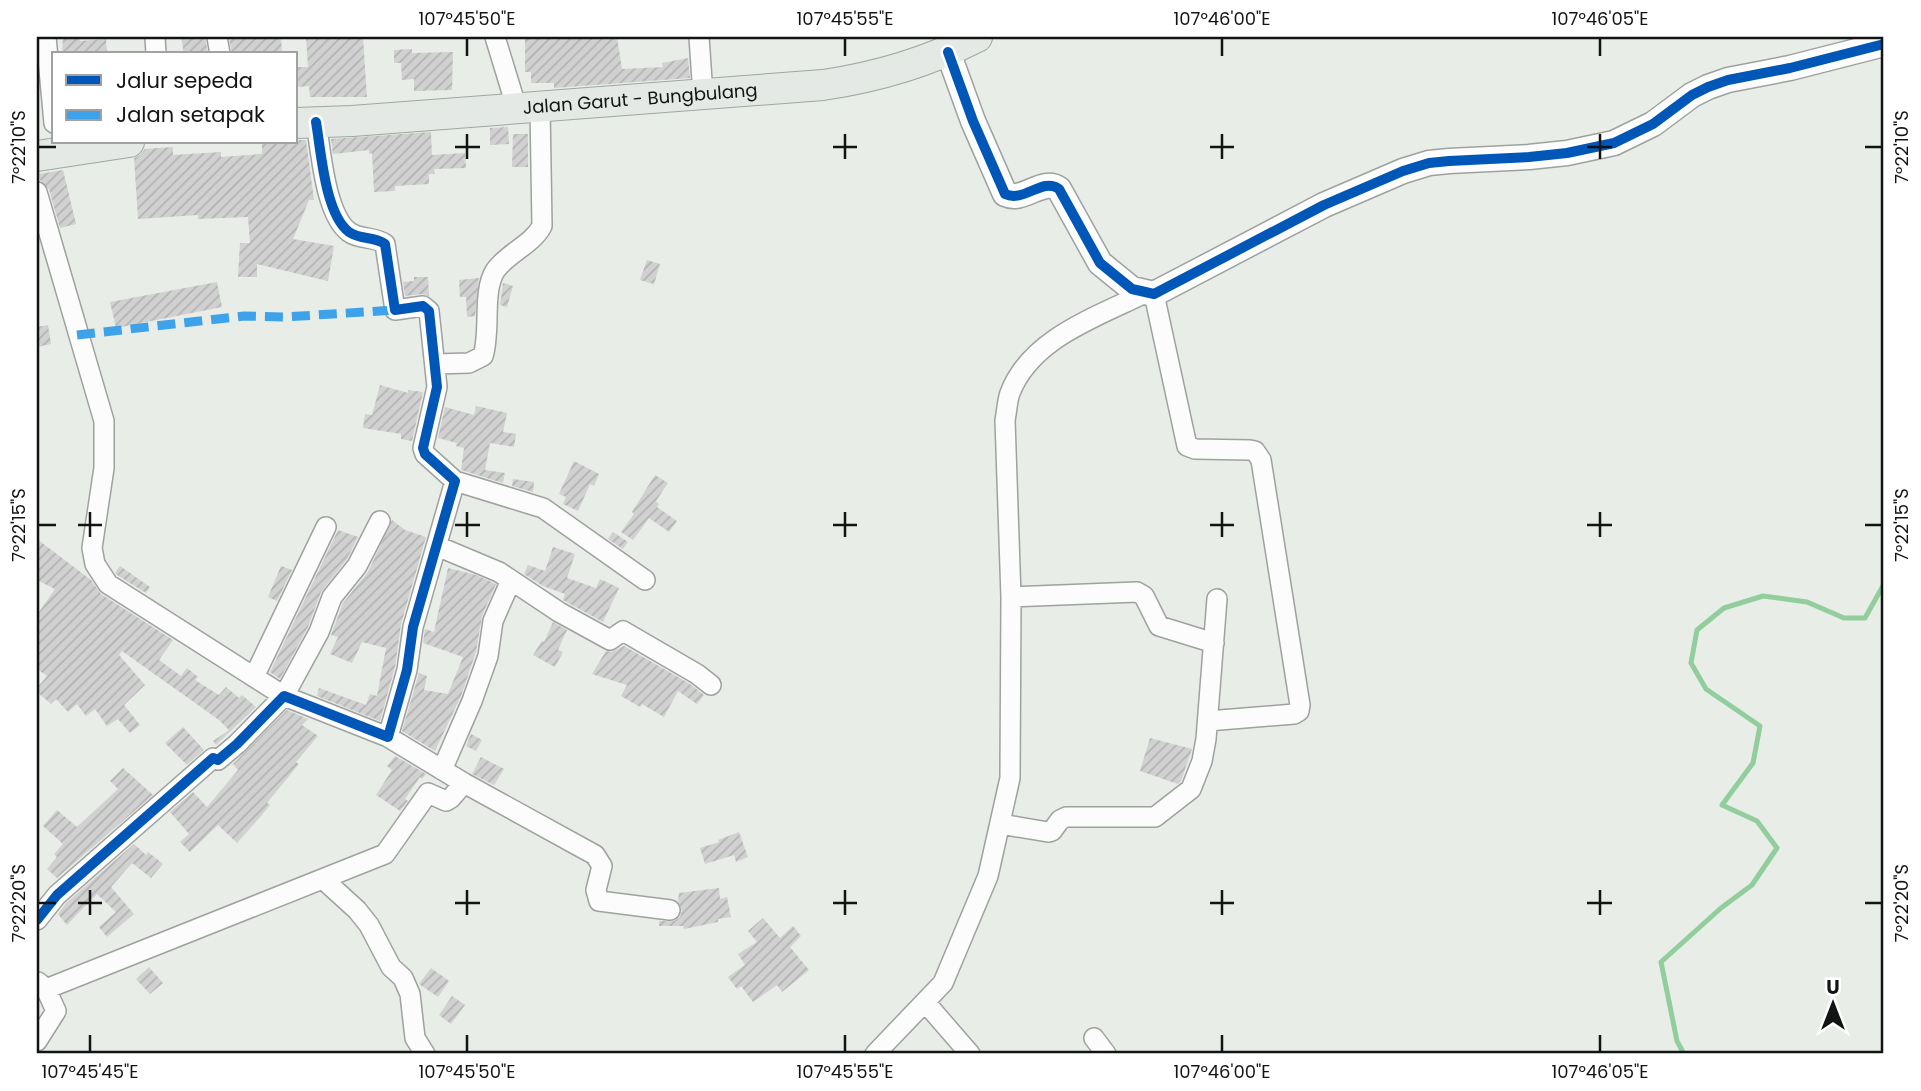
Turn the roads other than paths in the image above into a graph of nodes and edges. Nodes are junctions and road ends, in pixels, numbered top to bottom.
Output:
1 (46, 37) edge
2 (495, 37) edge
3 (699, 37) edge
4 (977, 37) edge
5 (1884, 44) edge
6 (948, 52) junction
7 (703, 95) junction
8 (52, 101) edge
9 (528, 108) junction
10 (306, 123) edge
11 (112, 144) edge
12 (51, 151) edge
13 (37, 192) edge
14 (1149, 294) junction
15 (435, 365) junction
16 (456, 481) junction
17 (380, 521) dead end
18 (326, 527) dead end
19 (437, 546) junction
20 (511, 580) junction
21 (645, 580) dead end
22 (1011, 597) junction
23 (1217, 598) dead end
24 (1214, 643) junction
25 (254, 677) junction
26 (711, 685) dead end
27 (284, 696) junction
28 (1208, 721) junction
29 (388, 737) junction
30 (442, 770) junction
31 (464, 783) junction
32 (1000, 824) junction
33 (323, 879) junction
34 (670, 910) dead end
35 (37, 920) edge
36 (41, 985) edge
37 (925, 1002) junction
38 (37, 1041) edge
39 (425, 1054) edge
40 (875, 1054) edge
41 (970, 1054) edge

1 - 8 street
2 - 9 street
3 - 7 street
4 - 6 main road, Jalan Garut - Bungbulang
5 - 14 street
6 - 7 main road, Jalan Garut - Bungbulang
6 - 14 street
7 - 9 main road, Jalan Garut - Bungbulang
9 - 10 main road, Jalan Garut - Bungbulang
9 - 15 street
10 - 15 street
11 - 12 main road
13 - 25 street
14 - 22 street
14 - 28 street
15 - 16 street
16 - 19 street
16 - 21 street
17 - 27 street
18 - 25 street
19 - 20 street
19 - 29 street
20 - 26 street
20 - 30 street
22 - 24 street
22 - 32 street
23 - 24 street
24 - 28 street
25 - 27 street
27 - 29 street
27 - 35 street
28 - 32 street
29 - 30 street
30 - 31 street
31 - 33 street
31 - 34 street
32 - 37 street
33 - 36 street
33 - 39 street
36 - 38 street
37 - 40 street
37 - 41 street

